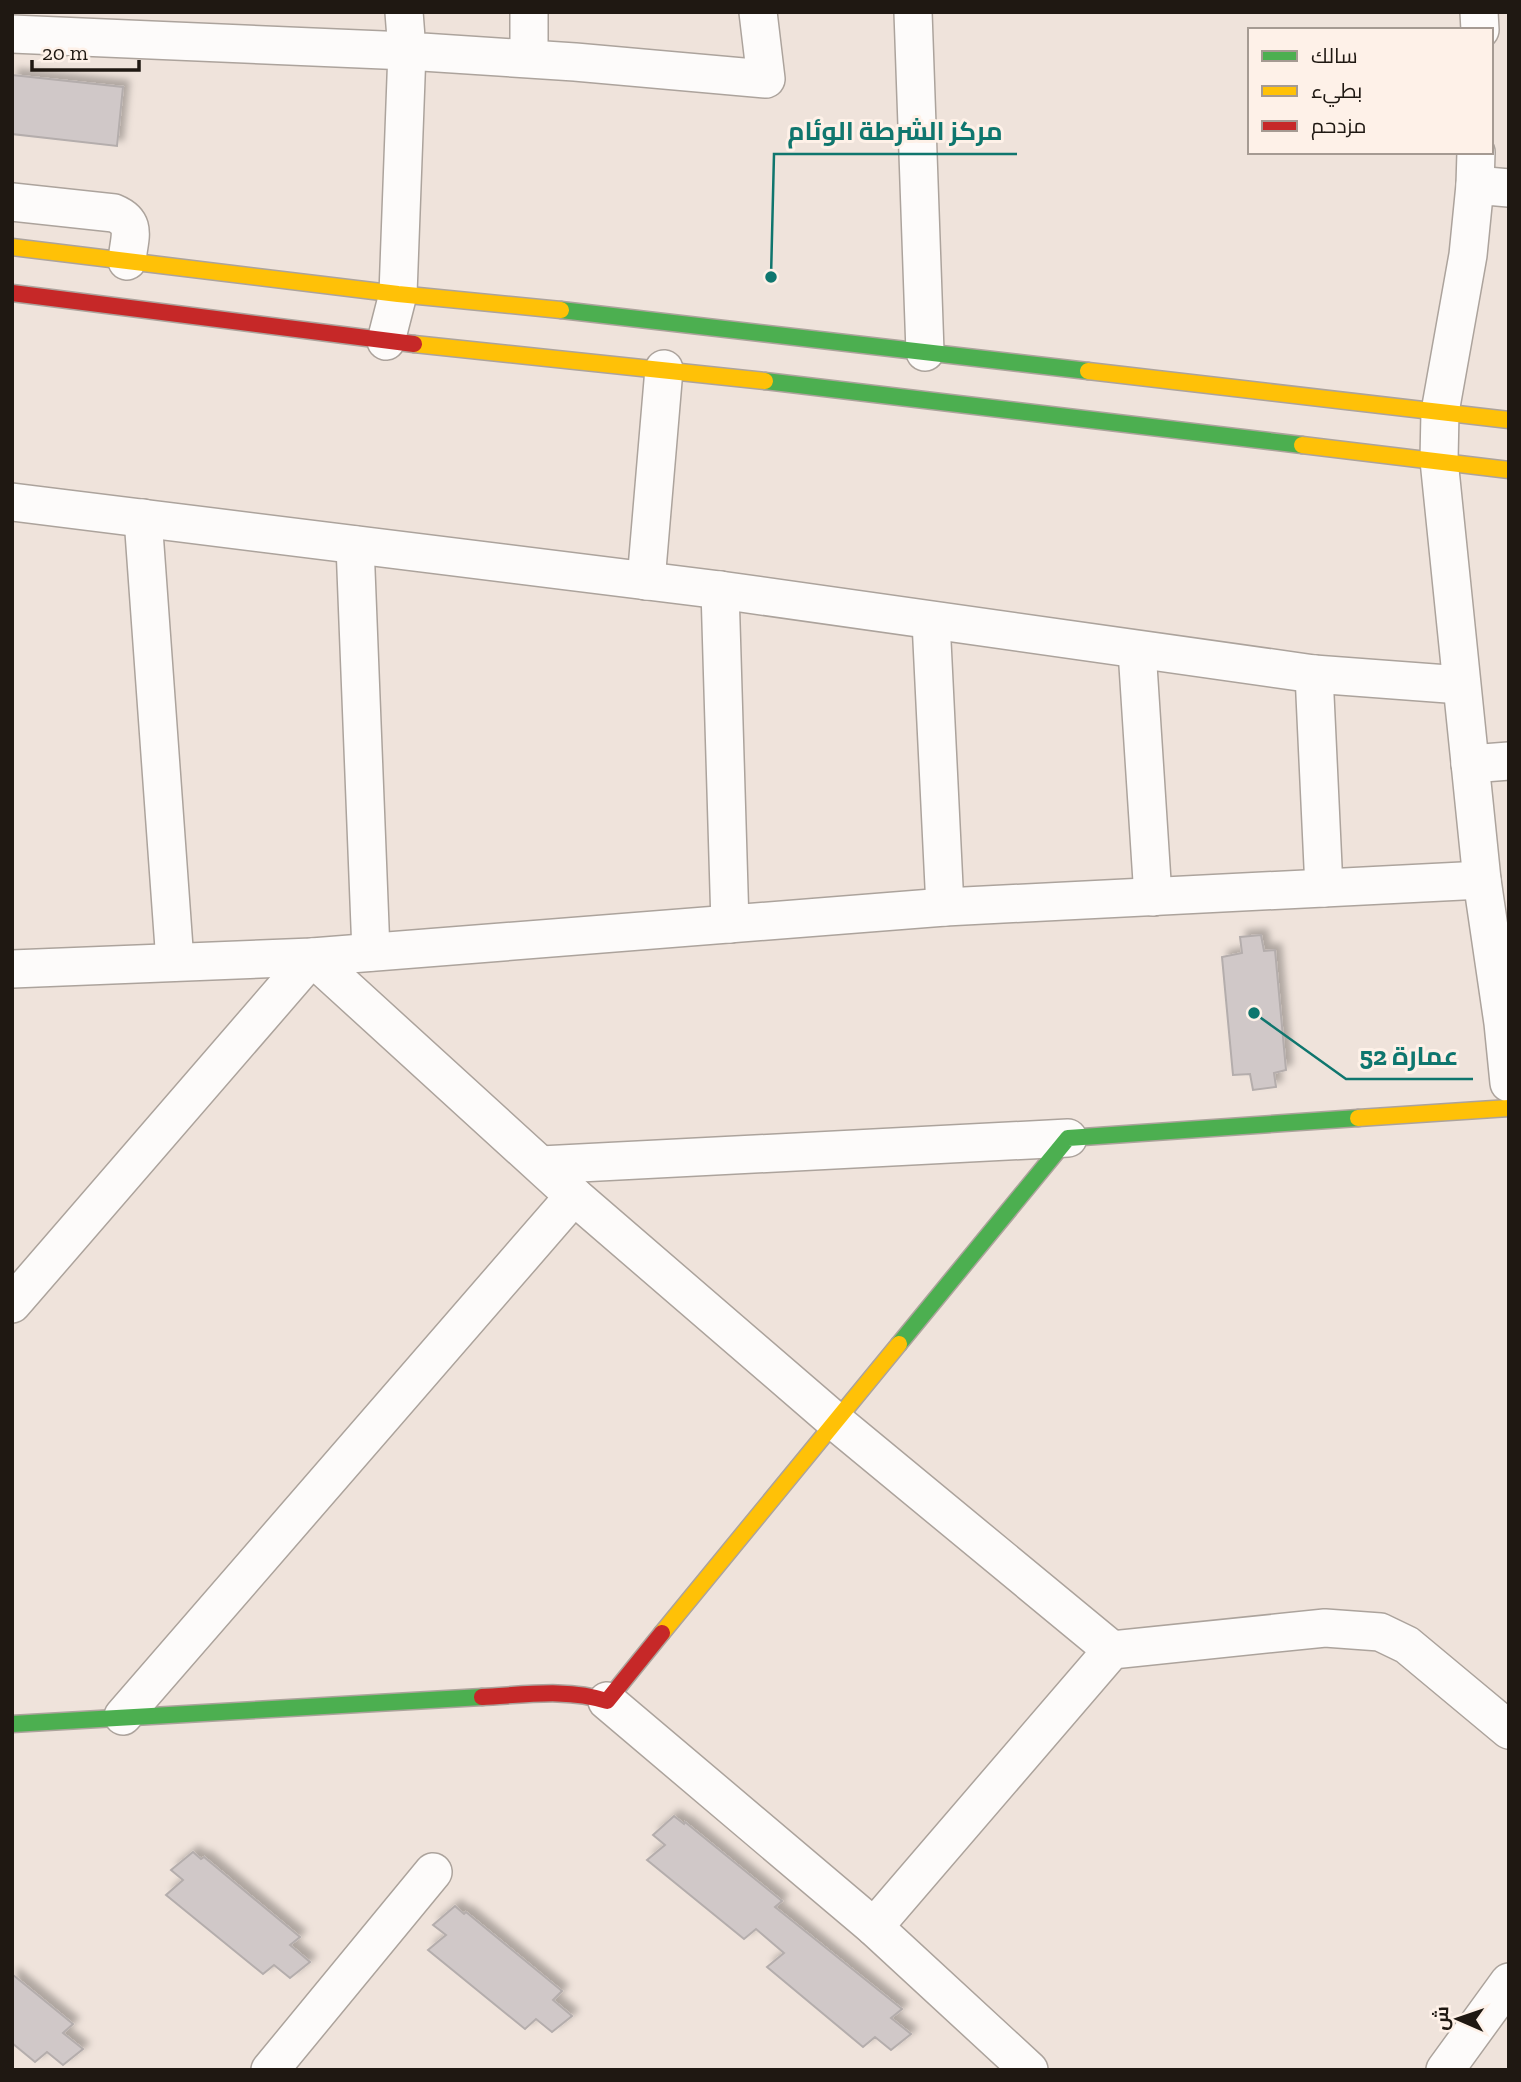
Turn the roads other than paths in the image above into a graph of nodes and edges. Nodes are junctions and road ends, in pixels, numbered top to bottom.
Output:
1 (404, 12) edge
2 (529, 12) edge
3 (758, 12) edge
4 (913, 12) edge
5 (12, 34) edge
6 (407, 51) junction
7 (529, 58) junction
8 (1487, 175) edge
9 (12, 202) edge
10 (12, 247) edge
11 (127, 261) junction
12 (12, 293) edge
13 (398, 294) junction
14 (386, 341) junction
15 (925, 352) junction
16 (664, 369) junction
17 (1440, 412) junction
18 (1509, 420) edge
19 (1439, 460) junction
20 (1509, 470) edge
21 (12, 502) edge
22 (143, 518) junction
23 (355, 545) junction
24 (646, 581) junction
25 (720, 590) junction
26 (931, 621) junction
27 (1137, 650) junction
28 (1314, 674) junction
29 (1461, 685) junction
30 (1509, 761) edge
31 (1470, 764) junction
32 (1482, 880) junction
33 (1324, 888) junction
34 (1153, 897) junction
35 (945, 907) junction
36 (730, 924) junction
37 (371, 952) junction
38 (312, 957) junction
39 (175, 962) junction
40 (12, 969) edge
41 (1506, 1023) edge
42 (1509, 1083) edge
43 (1509, 1108) edge
44 (1068, 1138) junction
45 (541, 1165) junction
46 (574, 1196) junction
47 (12, 1304) edge
48 (836, 1422) junction
49 (1112, 1650) junction
50 (607, 1701) junction
51 (123, 1716) junction
52 (12, 1724) edge
53 (1509, 1730) edge
54 (433, 1872) dead end
55 (874, 1927) junction
56 (1509, 1982) edge
57 (270, 2070) edge
58 (1029, 2070) edge
59 (1445, 2070) edge

1 - 6 street
2 - 7 street
3 - 7 street
4 - 15 street
5 - 6 street
6 - 7 street
6 - 13 street
8 - 17 street
9 - 11 street
10 - 11 main road
11 - 13 main road
12 - 14 main road
13 - 14 street
13 - 15 main road
14 - 16 main road
15 - 17 main road
16 - 19 main road
16 - 24 street
17 - 18 main road
17 - 19 street
19 - 20 main road
19 - 29 street
21 - 22 street
22 - 23 street
22 - 39 street
23 - 24 street
23 - 37 street
24 - 25 street
25 - 26 street
25 - 36 street
26 - 27 street
26 - 35 street
27 - 28 street
27 - 34 street
28 - 29 street
28 - 33 street
29 - 31 street
30 - 31 street
31 - 32 street
32 - 33 street
32 - 41 street
33 - 34 street
34 - 35 street
35 - 36 street
36 - 37 street
37 - 38 street
38 - 39 street
38 - 45 street
38 - 47 street
39 - 40 street
41 - 42 street
43 - 44 main road
44 - 45 street
44 - 48 main road
45 - 46 street
46 - 48 street
46 - 51 street
48 - 49 street
48 - 50 main road
49 - 53 street
49 - 55 street
50 - 51 main road
50 - 55 street
51 - 52 main road
54 - 57 street
55 - 58 street
56 - 59 street

